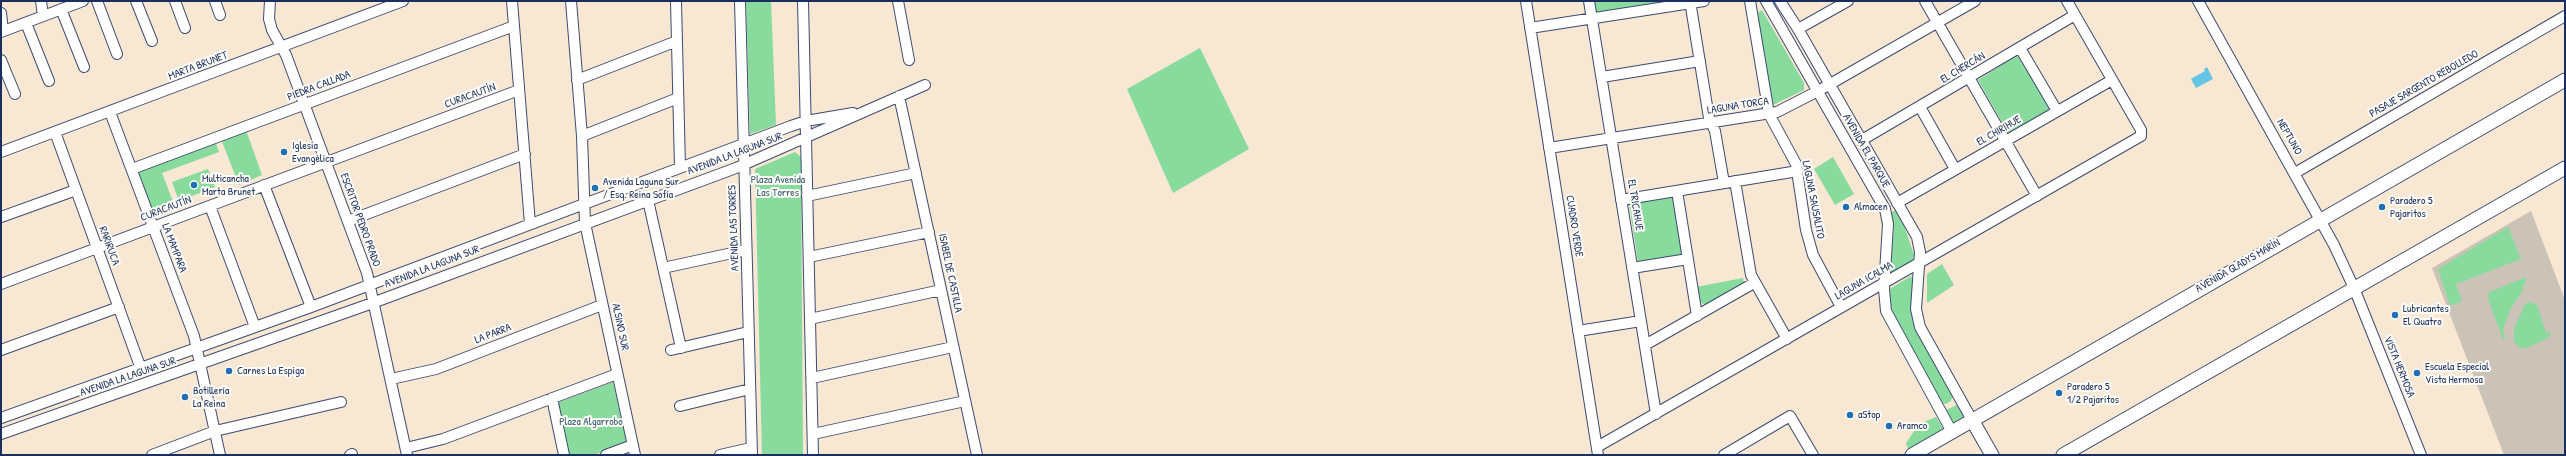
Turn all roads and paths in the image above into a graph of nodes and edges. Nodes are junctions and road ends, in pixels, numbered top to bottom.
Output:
1 (41, 1) edge
2 (82, 1) edge
3 (97, 1) edge
4 (136, 1) edge
5 (175, 1) edge
6 (215, 1) edge
7 (270, 1) edge
8 (402, 1) edge
9 (512, 1) edge
10 (571, 1) edge
11 (676, 1) edge
12 (740, 1) edge
13 (803, 1) edge
14 (898, 1) edge
15 (1526, 1) edge
16 (1589, 1) edge
17 (1704, 1) edge
18 (1750, 1) edge
19 (1766, 1) edge
20 (1780, 1) edge
21 (1848, 1) edge
22 (1925, 1) edge
23 (1975, 1) edge
24 (2067, 1) edge
25 (2198, 1) edge
26 (1690, 2) edge
27 (61, 9) junction
28 (1, 13) edge
29 (220, 15) dead end
30 (2075, 15) junction
31 (43, 16) junction
32 (2565, 16) edge
33 (1592, 18) junction
34 (26, 23) junction
35 (1938, 23) junction
36 (514, 26) junction
37 (185, 28) dead end
38 (1530, 28) junction
39 (1798, 29) junction
40 (2, 32) edge
41 (152, 41) dead end
42 (677, 41) junction
43 (281, 47) junction
44 (2020, 48) junction
45 (117, 54) dead end
46 (1, 60) edge
47 (909, 60) dead end
48 (1700, 61) junction
49 (84, 67) dead end
50 (1602, 78) junction
51 (1970, 78) junction
52 (577, 80) junction
53 (2112, 80) junction
54 (2565, 80) edge
55 (49, 81) dead end
56 (1830, 84) junction
57 (925, 85) dead end
58 (519, 90) junction
59 (1818, 91) junction
60 (15, 94) dead end
61 (899, 96) junction
62 (678, 98) junction
63 (304, 104) junction
64 (1920, 107) junction
65 (867, 111) junction
66 (110, 112) junction
67 (2057, 112) junction
68 (1769, 114) junction
69 (806, 121) junction
70 (1711, 123) junction
71 (55, 132) junction
72 (582, 136) junction
73 (806, 138) junction
74 (1612, 138) junction
75 (1862, 140) junction
76 (2005, 141) junction
77 (743, 144) junction
78 (1549, 148) junction
79 (1, 152) edge
80 (525, 154) junction
81 (326, 162) junction
82 (744, 164) junction
83 (680, 168) junction
84 (2565, 168) edge
85 (132, 169) junction
86 (1955, 169) junction
87 (1798, 171) junction
88 (916, 173) junction
89 (2296, 173) junction
90 (1735, 182) junction
91 (1724, 183) junction
92 (264, 186) junction
93 (76, 190) junction
94 (1677, 191) junction
95 (807, 196) junction
96 (2036, 196) junction
97 (648, 200) junction
98 (1621, 200) junction
99 (1897, 203) junction
100 (583, 204) junction
101 (210, 206) junction
102 (1, 218) edge
103 (2321, 219) junction
104 (348, 221) junction
105 (584, 223) junction
106 (530, 224) junction
107 (153, 227) junction
108 (929, 232) junction
109 (97, 248) junction
110 (746, 250) junction
111 (809, 257) junction
112 (1688, 259) junction
113 (1920, 263) junction
114 (663, 268) junction
115 (1632, 268) junction
116 (1754, 282) junction
117 (1884, 283) junction
118 (1, 284) edge
119 (370, 284) junction
120 (2354, 288) junction
121 (941, 290) junction
122 (374, 302) junction
123 (602, 305) junction
124 (119, 307) junction
125 (311, 307) junction
126 (1841, 307) junction
127 (1697, 316) junction
128 (810, 319) junction
129 (1641, 320) junction
130 (255, 327) junction
131 (1578, 331) junction
132 (748, 332) junction
133 (1787, 339) junction
134 (1645, 345) junction
135 (954, 347) junction
136 (197, 348) junction
137 (681, 348) junction
138 (1, 350) edge
139 (671, 350) dead end
140 (201, 364) junction
141 (141, 368) junction
142 (618, 374) junction
143 (812, 378) junction
144 (391, 379) junction
145 (750, 390) junction
146 (552, 398) junction
147 (965, 401) junction
148 (341, 402) dead end
149 (680, 406) dead end
150 (1656, 414) junction
151 (1, 418) edge
152 (1972, 420) junction
153 (215, 431) junction
154 (1952, 432) junction
155 (1, 434) edge
156 (813, 434) junction
157 (634, 450) edge
158 (752, 451) edge
159 (1597, 451) edge
160 (1740, 451) edge
161 (406, 452) edge
162 (152, 455) edge
163 (220, 455) edge
164 (564, 455) edge
165 (606, 455) edge
166 (720, 455) edge
167 (813, 455) edge
168 (977, 455) edge
169 (1724, 455) edge
170 (1813, 455) edge
171 (1912, 455) edge
172 (1992, 455) edge
173 (2063, 455) edge
174 (2421, 455) edge

1 - 31 street
2 - 27 street
3 - 45 street
4 - 41 street
5 - 37 street
6 - 29 street
7 - 43 street, ESCRITOR PEDRO PRADO
8 - 43 street, MARTA BRUNET
9 - 36 street
10 - 52 street, ALSINO SUR
11 - 42 street
12 - 77 street, AVENIDA LAS TORRES
13 - 69 street
14 - 47 street
15 - 38 street, CUADRO VERDE
16 - 33 street, EL TRICAHUE
17 - 26 street
18 - 68 street, LAGUNA SAUSALITO
19 - 59 street, AVENIDA EL PARQUE
20 - 39 street, AVENIDA EL PARQUE
21 - 39 street
22 - 35 street
23 - 35 street, LAGUNA TORCA
24 - 30 street
25 - 89 street, NEPTUNO
26 - 33 street
26 - 48 street
27 - 31 street
27 - 49 street
28 - 40 street
30 - 44 street, EL CHERCÁN
30 - 53 street
31 - 34 street
32 - 89 street, PASAJE SARGENTO REBOLLEDO
33 - 38 street
33 - 50 street, EL TRICAHUE
34 - 40 street
34 - 55 street
35 - 51 street
35 - 56 street, LAGUNA TORCA
36 - 58 street
36 - 63 street, PIEDRA CALLADA
38 - 78 street, CUADRO VERDE
39 - 56 street, AVENIDA EL PARQUE
42 - 52 street
42 - 62 street
43 - 63 street, ESCRITOR PEDRO PRADO
43 - 66 street, MARTA BRUNET
44 - 51 street, EL CHERCÁN
44 - 67 street
46 - 60 street
48 - 50 street
48 - 70 street
50 - 74 street, EL TRICAHUE
51 - 64 street, EL CHERCÁN
51 - 76 street
52 - 72 street, ALSINO SUR
53 - 67 street, EL CHIRIHUE
53 - 96 street, LAGUNA ICALMA
54 - 103 main road, AVENIDA GLADYS MARÍN
56 - 59 street, LAGUNA TORCA
56 - 75 street, AVENIDA EL PARQUE
57 - 61 street, AVENIDA LA LAGUNA SUR
58 - 80 street
58 - 81 street, CURACAUTÍN
59 - 68 street, LAGUNA TORCA
59 - 117 street, AVENIDA EL PARQUE
61 - 65 street, AVENIDA LA LAGUNA SUR
61 - 88 street, ISABEL DE CASTILLA
62 - 72 street
62 - 83 street
63 - 81 street, ESCRITOR PEDRO PRADO
63 - 85 street, PIEDRA CALLADA
64 - 75 street, EL CHERCÁN
64 - 86 street
65 - 69 street, AVENIDA LA LAGUNA SUR
65 - 73 street, AVENIDA LA LAGUNA SUR
66 - 71 street, MARTA BRUNET
66 - 85 street, LA MAMPARA
67 - 76 street, EL CHIRIHUE
68 - 70 street, LAGUNA TORCA
68 - 87 street, LAGUNA SAUSALITO
69 - 73 street
69 - 77 street, AVENIDA LA LAGUNA SUR
70 - 74 street, LAGUNA TORCA
70 - 91 street
71 - 79 street, MARTA BRUNET
71 - 93 street, RARIRUCA
72 - 100 street, ALSINO SUR
73 - 82 street, AVENIDA LA LAGUNA SUR
73 - 95 street
74 - 78 street, LAGUNA TORCA
74 - 98 street, EL TRICAHUE
75 - 99 street, AVENIDA EL PARQUE
76 - 86 street, EL CHIRIHUE
76 - 96 street
77 - 82 street, AVENIDA LAS TORRES
77 - 83 street, AVENIDA LA LAGUNA SUR
78 - 131 street, CUADRO VERDE
80 - 104 street
80 - 106 street
81 - 92 street, CURACAUTÍN
81 - 104 street, ESCRITOR PEDRO PRADO
82 - 97 street, AVENIDA LA LAGUNA SUR
82 - 110 street, AVENIDA LAS TORRES
83 - 100 street, AVENIDA LA LAGUNA SUR
84 - 120 main road
85 - 107 street, LA MAMPARA
86 - 99 street, EL CHIRIHUE
87 - 90 street
87 - 126 street, LAGUNA SAUSALITO
88 - 95 street
88 - 108 street, ISABEL DE CASTILLA
89 - 103 street, NEPTUNO
90 - 91 street
90 - 116 street
91 - 94 street
92 - 101 street, CURACAUTÍN
92 - 125 street
93 - 102 street
93 - 109 street, RARIRUCA
94 - 98 street
94 - 112 street
95 - 111 street
96 - 113 street, LAGUNA ICALMA
97 - 105 street, AVENIDA LA LAGUNA SUR
97 - 114 street
98 - 115 street, EL TRICAHUE
99 - 113 street, AVENIDA EL PARQUE
100 - 105 street, ALSINO SUR
100 - 106 street, AVENIDA LA LAGUNA SUR
101 - 107 street, CURACAUTÍN
101 - 130 street
103 - 120 street, NEPTUNO
103 - 152 main road, AVENIDA GLADYS MARÍN
104 - 119 street, ESCRITOR PEDRO PRADO
105 - 122 street, AVENIDA LA LAGUNA SUR
105 - 123 street, ALSINO SUR
106 - 119 street, AVENIDA LA LAGUNA SUR
107 - 109 street, CURACAUTÍN
107 - 136 street, LA MAMPARA
108 - 111 street
108 - 121 street, ISABEL DE CASTILLA
109 - 118 street, CURACAUTÍN
109 - 124 street, RARIRUCA
110 - 114 street
110 - 132 street, AVENIDA LAS TORRES
111 - 128 street
112 - 115 street
112 - 127 street
113 - 117 street, LAGUNA ICALMA
113 - 152 street, AVENIDA EL PARQUE
114 - 137 street
115 - 129 street, EL TRICAHUE
116 - 127 street
116 - 133 street
117 - 126 street, LAGUNA ICALMA
117 - 154 street, AVENIDA EL PARQUE
119 - 122 street, ESCRITOR PEDRO PRADO
119 - 125 street, AVENIDA LA LAGUNA SUR
120 - 173 main road
120 - 174 street, VISTA HERMOSA
121 - 128 street
121 - 135 street, ISABEL DE CASTILLA
122 - 140 street, AVENIDA LA LAGUNA SUR
122 - 144 street, ESCRITOR PEDRO PRADO
123 - 142 street, ALSINO SUR
123 - 144 street, LA PARRA
124 - 138 street
124 - 141 street, RARIRUCA
125 - 130 street, AVENIDA LA LAGUNA SUR
126 - 133 street, LAGUNA ICALMA
127 - 134 street
128 - 143 street
129 - 131 street
129 - 134 street, EL TRICAHUE
130 - 136 street, AVENIDA LA LAGUNA SUR
131 - 159 street, CUADRO VERDE
132 - 137 street
132 - 145 street, AVENIDA LAS TORRES
133 - 150 street, LAGUNA ICALMA
134 - 150 street, EL TRICAHUE
135 - 143 street
135 - 147 street, ISABEL DE CASTILLA
136 - 140 street, LA MAMPARA
136 - 141 street, AVENIDA LA LAGUNA SUR
137 - 139 street
140 - 153 street, LA MAMPARA
140 - 155 street, AVENIDA LA LAGUNA SUR
141 - 151 street, AVENIDA LA LAGUNA SUR
142 - 146 street
142 - 157 street, ALSINO SUR
143 - 156 street
144 - 161 street, ESCRITOR PEDRO PRADO
145 - 149 street
145 - 158 street, AVENIDA LAS TORRES
146 - 161 street
146 - 164 street
147 - 156 street
147 - 168 street, ISABEL DE CASTILLA
148 - 153 street
150 - 159 street, LAGUNA ICALMA
152 - 154 main road, AVENIDA GLADYS MARÍN
152 - 172 main road
153 - 162 street
153 - 163 street, LA MAMPARA
154 - 171 main road, AVENIDA GLADYS MARÍN
156 - 167 street
157 - 165 street
158 - 166 street
160 - 169 street
160 - 170 street

